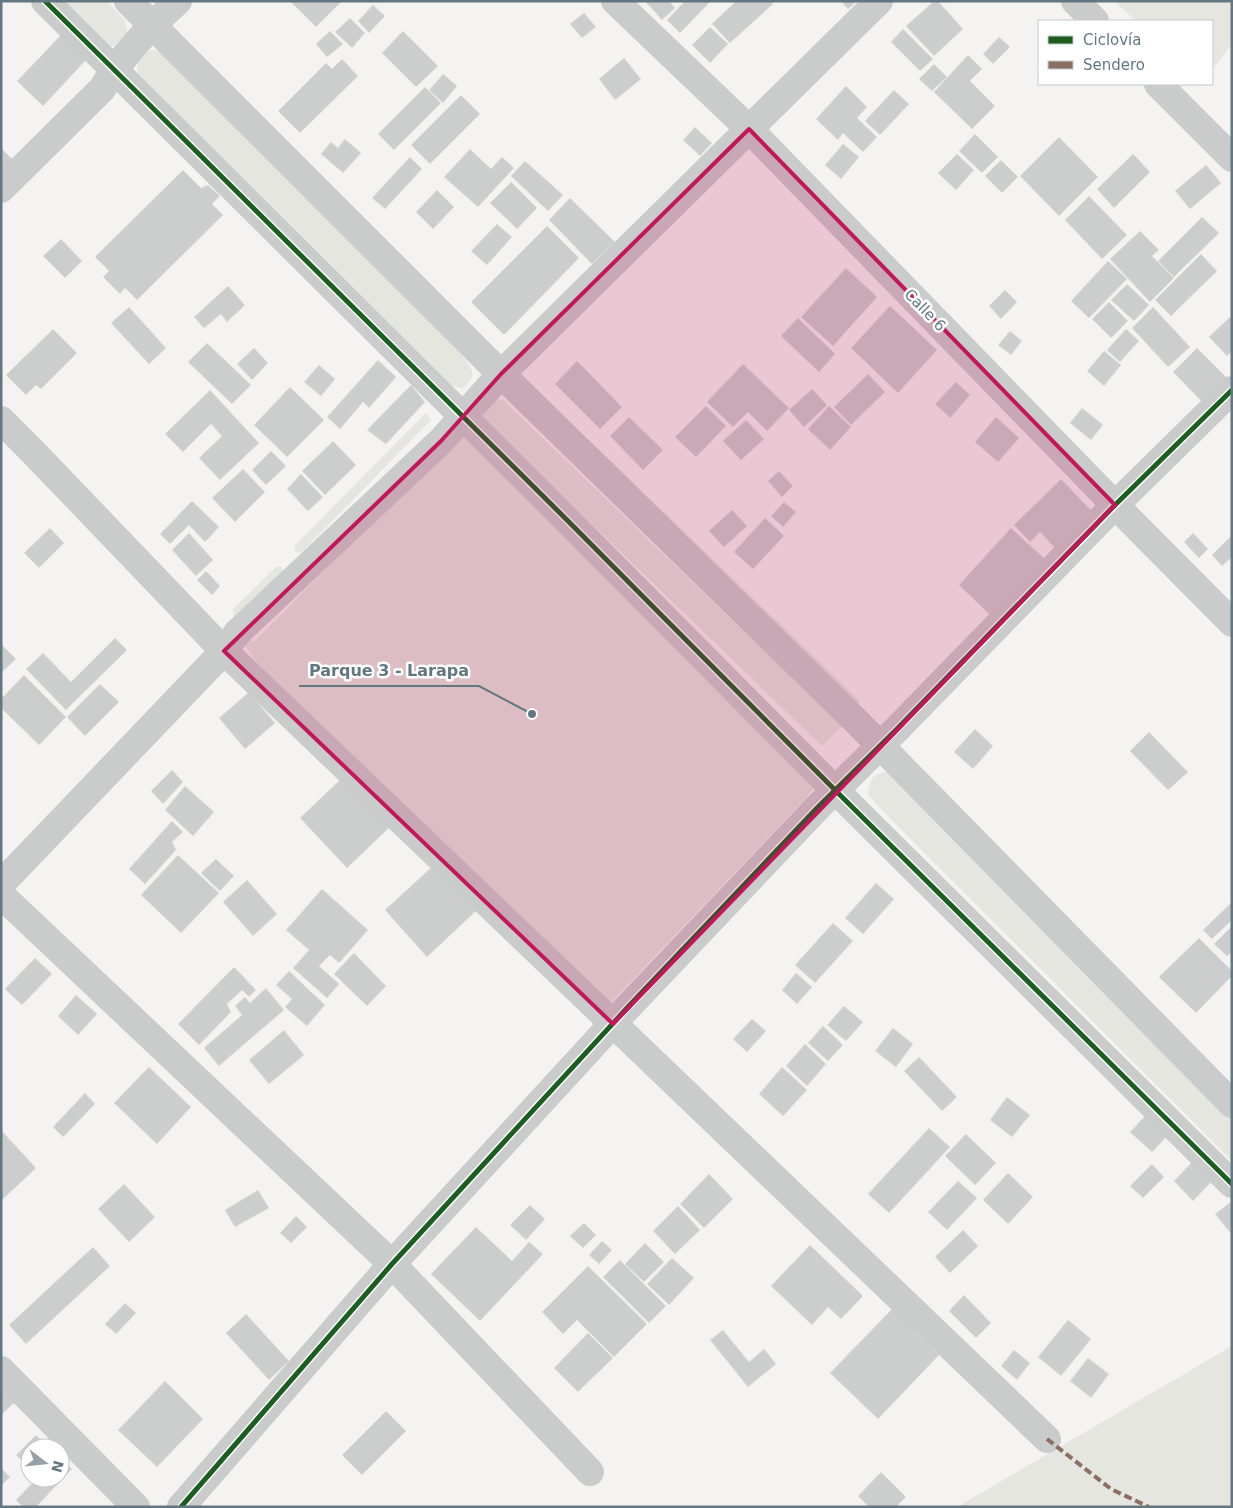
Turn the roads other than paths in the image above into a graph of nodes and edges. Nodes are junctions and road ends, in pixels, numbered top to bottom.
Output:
1 (45, 1) edge
2 (128, 1) edge
3 (178, 1) edge
4 (615, 1) edge
5 (878, 1) edge
6 (1076, 1) edge
7 (1095, 20) edge
8 (152, 25) junction
9 (114, 69) junction
10 (1159, 85) edge
11 (749, 129) junction
12 (1232, 158) edge
13 (1, 189) edge
14 (501, 374) junction
15 (1232, 390) edge
16 (463, 416) junction
17 (1, 420) edge
18 (1115, 506) junction
19 (1232, 623) edge
20 (224, 650) junction
21 (879, 746) junction
22 (835, 790) junction
23 (1, 884) edge
24 (1, 895) edge
25 (613, 1024) junction
26 (1232, 1104) edge
27 (1232, 1184) edge
28 (392, 1264) junction
29 (1, 1370) edge
30 (1047, 1439) dead end
31 (590, 1472) dead end
32 (136, 1507) edge
33 (181, 1507) edge

1 - 9 street
2 - 8 street
3 - 8 street
4 - 11 street, Calle 6
5 - 11 street
6 - 7 street
8 - 9 street
8 - 14 street
9 - 13 street
9 - 16 street
10 - 12 street
11 - 14 street
11 - 18 street, Calle 6
14 - 16 street
14 - 21 street
15 - 18 street
16 - 20 street
16 - 22 street
17 - 20 street
18 - 19 street, Calle 6
18 - 21 street
20 - 23 street
20 - 25 street
21 - 22 street
21 - 26 street
22 - 25 street
22 - 27 street
24 - 28 street
25 - 28 street
25 - 30 street
28 - 31 street
28 - 33 street
29 - 32 street

